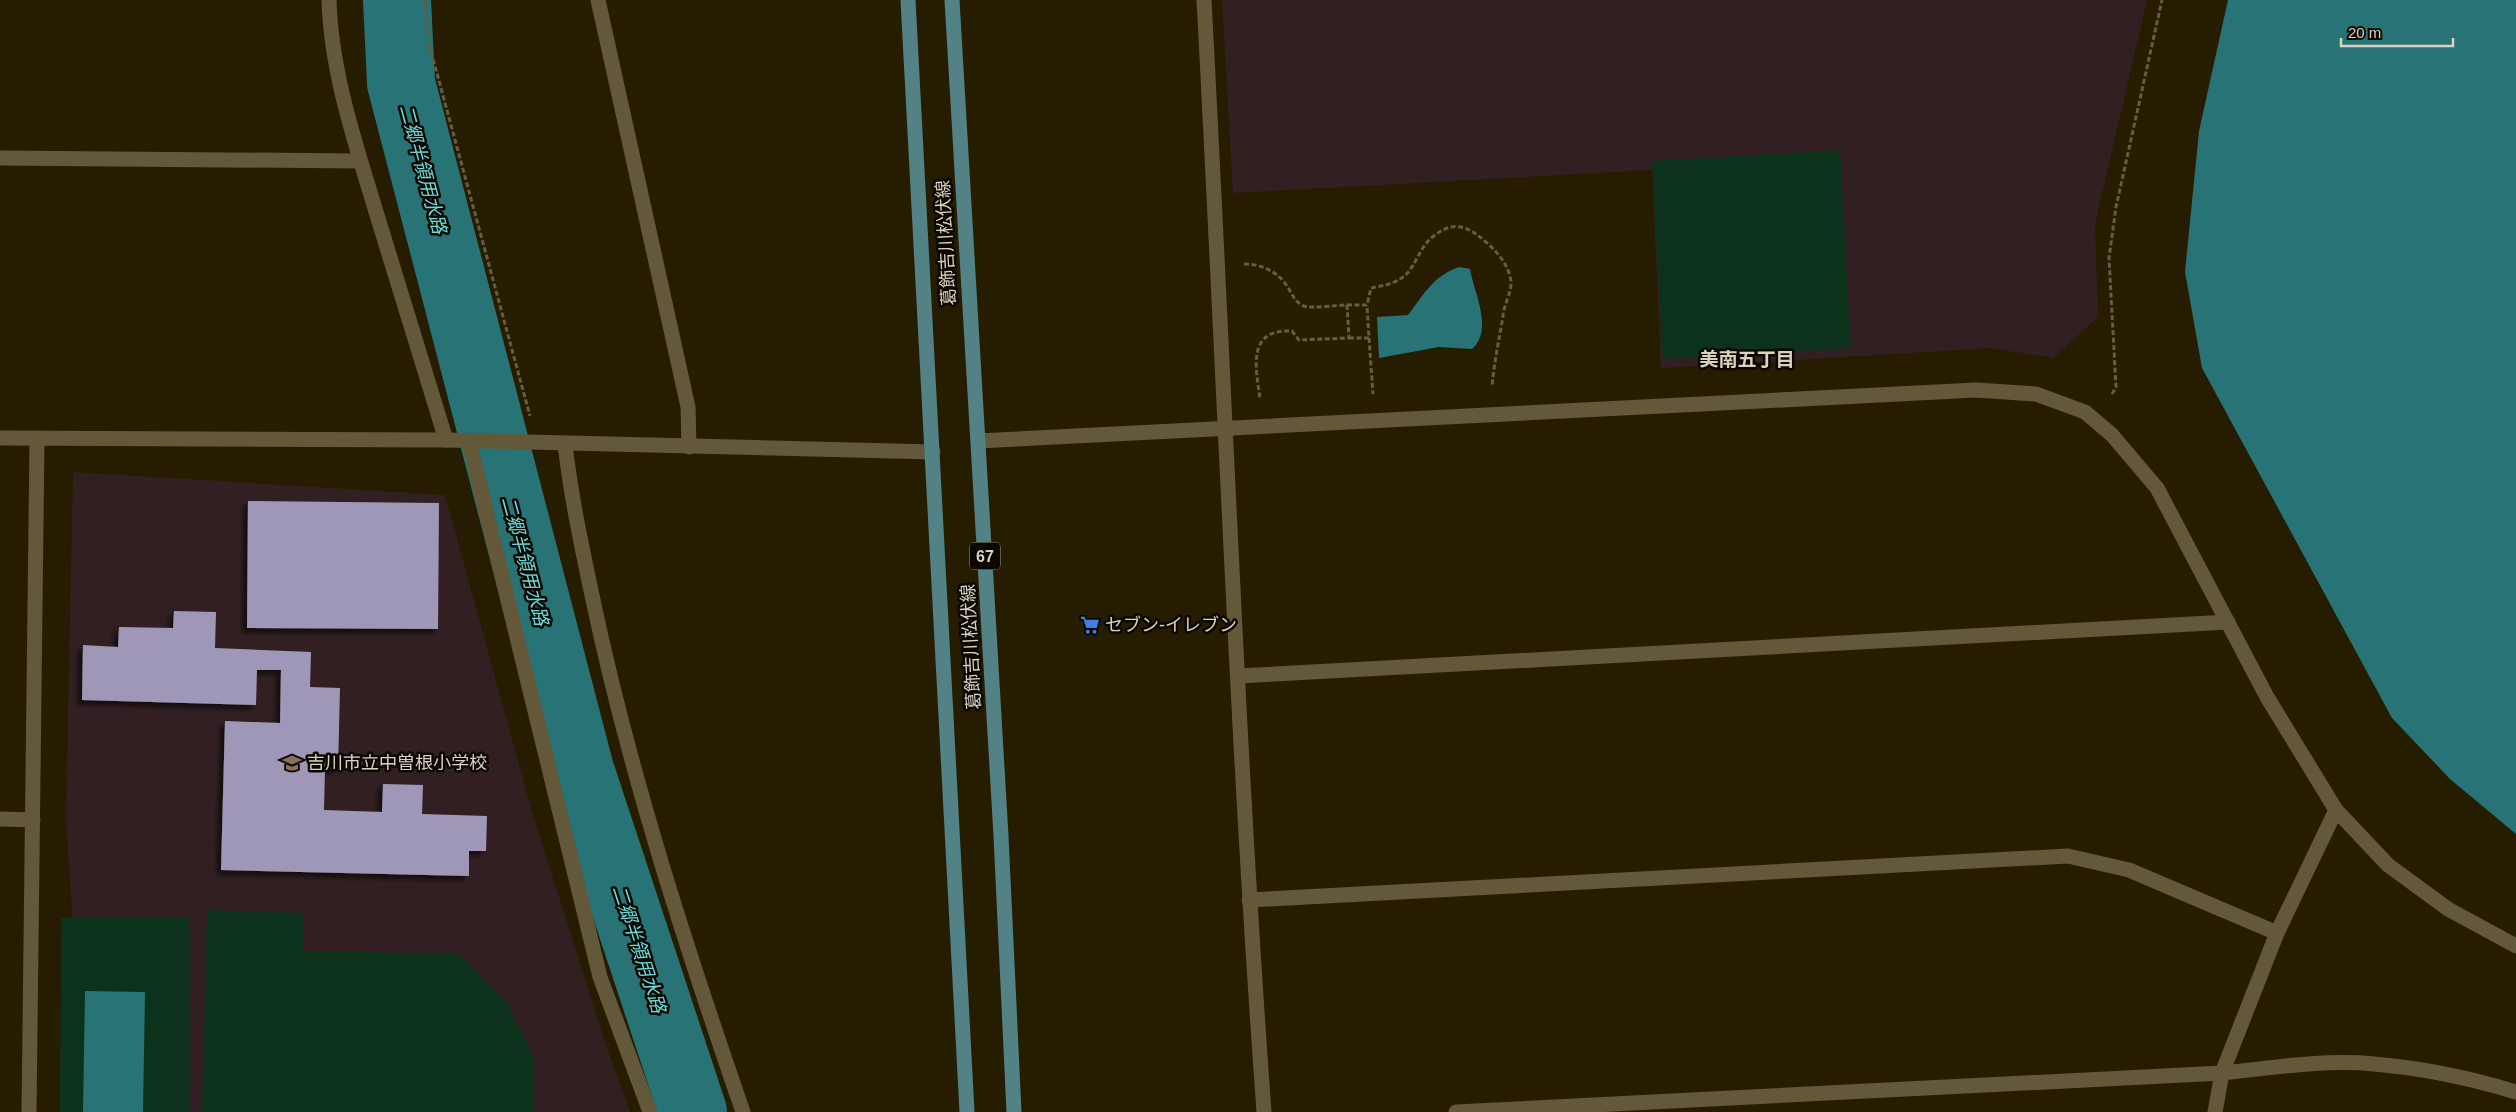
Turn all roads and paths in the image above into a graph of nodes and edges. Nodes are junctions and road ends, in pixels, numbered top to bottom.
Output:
1 (329, 0) edge
2 (598, 0) edge
3 (908, 0) edge
4 (952, 0) edge
5 (1204, 0) edge
6 (2162, 0) edge
7 (0, 158) edge
8 (360, 161) junction
9 (1218, 265) junction
10 (1347, 305) junction
11 (1367, 305) junction
12 (1350, 338) junction
13 (1369, 338) junction
14 (1492, 388) dead end
15 (1373, 394) dead end
16 (2112, 394) dead end
17 (1260, 400) dead end
18 (1227, 429) junction
19 (0, 438) edge
20 (37, 438) junction
21 (446, 440) junction
22 (469, 441) junction
23 (978, 441) junction
24 (565, 444) junction
25 (689, 447) junction
26 (933, 452) junction
27 (2228, 622) junction
28 (1238, 676) junction
29 (2336, 810) junction
30 (0, 819) edge
31 (33, 820) junction
32 (1248, 900) junction
33 (2277, 932) junction
34 (2516, 946) edge
35 (2222, 1073) junction
36 (2516, 1092) edge
37 (29, 1112) edge
38 (650, 1112) edge
39 (743, 1112) edge
40 (967, 1112) edge
41 (1014, 1112) edge
42 (1264, 1112) edge
43 (1456, 1112) edge
44 (2215, 1112) edge

1 - 8 street
2 - 25 street
3 - 26 main road, 葛飾吉川松伏線
4 - 23 main road, 葛飾吉川松伏線 / 67
5 - 9 street
6 - 16 path
7 - 8 street
8 - 21 street
9 - 10 path
9 - 18 street
10 - 11 path
10 - 12 path
11 - 13 path
11 - 14 path
12 - 13 path
12 - 17 path
13 - 15 path
18 - 23 street
18 - 27 street
18 - 28 street
19 - 20 street
20 - 21 street
20 - 31 street
21 - 22 street
22 - 24 street
22 - 38 street
23 - 41 main road, 葛飾吉川松伏線 / 67
24 - 25 street
24 - 39 street
25 - 26 street
26 - 40 main road, 葛飾吉川松伏線
27 - 28 street
27 - 29 street
28 - 32 street
29 - 33 street
29 - 34 street
30 - 31 street
31 - 37 street
32 - 33 street
32 - 42 street
33 - 35 street
35 - 36 street
35 - 43 street
35 - 44 street

